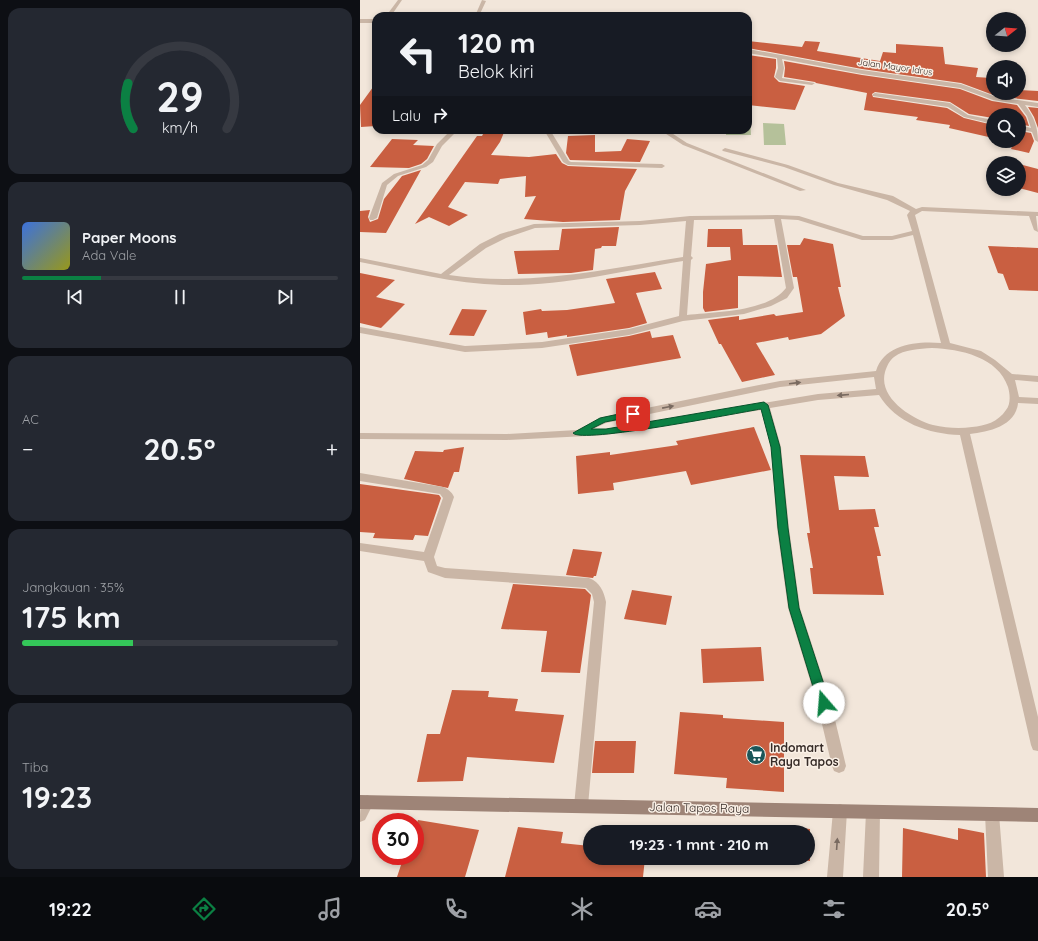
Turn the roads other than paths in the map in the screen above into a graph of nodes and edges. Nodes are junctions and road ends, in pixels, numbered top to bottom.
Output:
1 (400, 0) edge
2 (484, 1) dead end
3 (391, 12) edge
4 (479, 12) edge
5 (360, 21) edge
6 (372, 21) edge
7 (752, 52) edge
8 (779, 56) junction
9 (812, 83) dead end
10 (875, 95) dead end
11 (1021, 104) junction
12 (1038, 105) edge
13 (986, 120) edge
14 (1026, 129) edge
15 (1034, 131) junction
16 (451, 134) edge
17 (550, 134) edge
18 (669, 134) edge
19 (1038, 140) edge
20 (725, 150) dead end
21 (662, 166) dead end
22 (802, 190) dead end
23 (915, 211) junction
24 (1035, 214) edge
25 (777, 217) junction
26 (373, 218) dead end
27 (690, 218) junction
28 (1038, 230) edge
29 (916, 232) junction
30 (689, 258) junction
31 (360, 260) edge
32 (442, 276) junction
33 (683, 318) junction
34 (360, 330) edge
35 (946, 345) junction
36 (879, 374) junction
37 (1009, 377) junction
38 (1038, 378) edge
39 (882, 392) junction
40 (1015, 400) junction
41 (1038, 401) edge
42 (764, 405) junction
43 (964, 432) junction
44 (577, 433) junction
45 (360, 436) edge
46 (360, 477) edge
47 (360, 546) edge
48 (428, 557) junction
49 (1038, 745) edge
50 (838, 766) dead end
51 (364, 802) edge
52 (580, 806) junction
53 (840, 810) junction
54 (873, 812) junction
55 (992, 814) junction
56 (1038, 815) edge
57 (360, 816) edge
58 (835, 877) edge
59 (871, 877) edge
60 (996, 877) edge

1 - 3 street
2 - 4 street
5 - 6 street
7 - 8 street, Jalan Mayor Idrus
8 - 9 street
8 - 11 street, Jalan Mayor Idrus
10 - 13 street
11 - 12 street, Jalan Mayor Idrus
11 - 15 street
14 - 15 street
15 - 19 street
16 - 26 street
17 - 21 street
18 - 22 street
20 - 23 street
23 - 24 street
23 - 29 street
24 - 28 street
25 - 27 street
25 - 29 street
25 - 33 street
27 - 30 street
27 - 32 street
29 - 35 street
30 - 32 street
30 - 33 street
31 - 32 street
33 - 34 street
35 - 36 street
35 - 37 street
36 - 39 street
44 -> 36 street
37 - 38 street
37 - 40 street
39 -> 42 street
39 - 43 street
40 - 41 street
40 - 43 street
42 - 44 street
42 - 50 street
43 - 49 street
44 - 45 street
46 - 48 street
47 - 48 street
48 - 52 street
51 - 52 main road, Jalan Tapos Raya
51 - 57 street
52 - 53 main road, Jalan Tapos Raya
53 - 54 main road, Jalan Tapos Raya
58 -> 53 street
54 - 55 main road, Jalan Tapos Raya
54 - 59 street
55 - 56 main road, Jalan Tapos Raya
55 - 60 street

